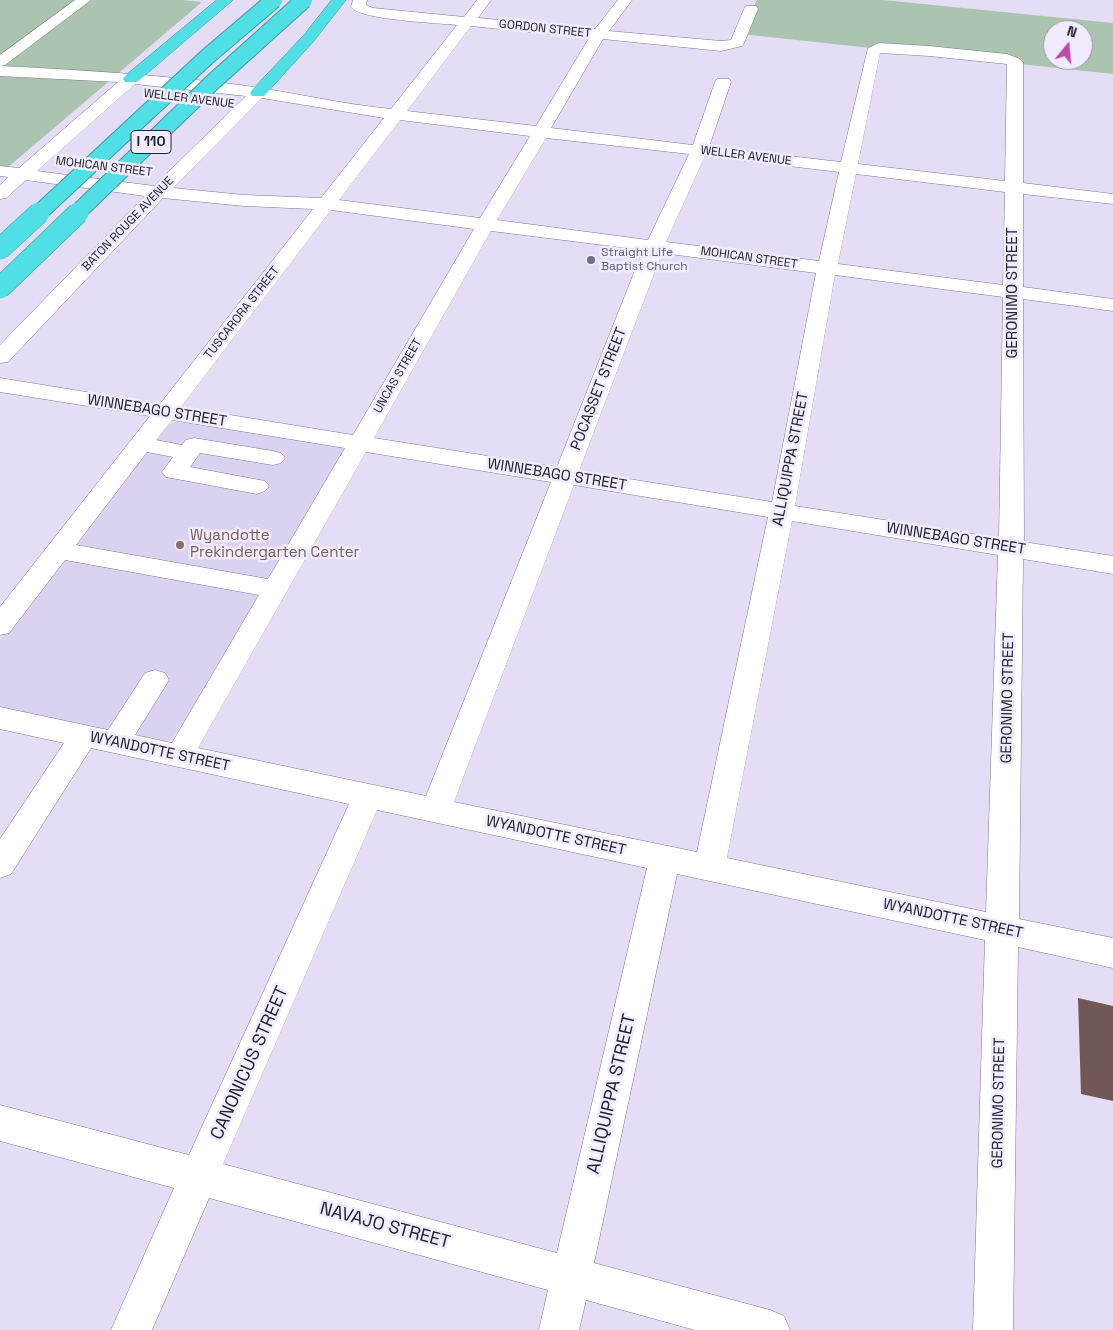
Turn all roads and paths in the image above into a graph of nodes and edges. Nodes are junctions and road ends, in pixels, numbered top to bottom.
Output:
1 (84, 0) edge
2 (226, 0) edge
3 (274, 0) edge
4 (304, 0) edge
5 (484, 0) edge
6 (625, 0) edge
7 (338, 1) edge
8 (360, 4) edge
9 (751, 9) dead end
10 (468, 22) junction
11 (599, 34) junction
12 (1016, 66) joint
13 (0, 68) edge
14 (131, 78) junction
15 (723, 82) dead end
16 (117, 91) junction
17 (258, 93) junction
18 (244, 106) junction
19 (387, 114) junction
20 (541, 132) junction
21 (699, 151) junction
22 (4, 159) edge
23 (40, 159) junction
24 (849, 168) junction
25 (23, 174) junction
26 (175, 176) junction
27 (193, 178) dead end
28 (154, 179) junction
29 (216, 181) dead end
30 (1013, 187) junction
31 (0, 194) edge
32 (1113, 199) edge
33 (326, 204) junction
34 (486, 224) junction
35 (655, 245) junction
36 (0, 249) edge
37 (827, 268) junction
38 (0, 288) edge
39 (1013, 292) junction
40 (1113, 305) edge
41 (0, 357) edge
42 (0, 385) edge
43 (165, 412) junction
44 (358, 443) junction
45 (140, 444) junction
46 (188, 453) junction
47 (273, 458) dead end
48 (565, 476) junction
49 (258, 486) dead end
50 (782, 511) junction
51 (1011, 548) junction
52 (58, 550) junction
53 (1113, 565) edge
54 (275, 588) junction
55 (0, 626) edge
56 (155, 680) dead end
57 (0, 718) edge
58 (84, 736) junction
59 (115, 743) junction
60 (179, 756) junction
61 (368, 796) junction
62 (436, 810) junction
63 (665, 859) junction
64 (0, 865) edge
65 (708, 868) junction
66 (1003, 930) junction
67 (1113, 953) edge
68 (0, 1123) edge
69 (200, 1176) junction
70 (572, 1276) junction
71 (131, 1330) edge
72 (559, 1330) edge
73 (770, 1330) edge
74 (993, 1330) edge

1 - 13 street
2 - 14 highway
3 - 36 highway, I 110, bridge
4 - 38 highway, I 110, bridge
5 - 10 street, TUSCARORA STREET
6 - 11 street, UNCAS STREET
7 - 17 highway
8 - 10 street, GORDON STREET
9 - 11 street, GORDON STREET
10 - 11 street, GORDON STREET
10 - 19 street, TUSCARORA STREET
11 - 20 street, UNCAS STREET
12 - 24 street, ALLIQUIPPA STREET
12 - 30 street, GERONIMO STREET
13 - 14 street, WELLER AVENUE
13 - 16 street, WELLER AVENUE
14 - 16 street
14 - 17 street, WELLER AVENUE
15 - 21 street, POCASSET STREET
16 - 18 street, WELLER AVENUE
16 - 23 street
17 - 18 street, BATON ROUGE AVENUE
17 - 19 street, WELLER AVENUE
18 - 19 street, WELLER AVENUE
18 - 26 street, BATON ROUGE AVENUE
19 - 20 street, WELLER AVENUE
19 - 33 street, TUSCARORA STREET
20 - 21 street, WELLER AVENUE
20 - 34 street, UNCAS STREET
21 - 24 street, WELLER AVENUE
21 - 35 street, POCASSET STREET
22 - 23 street, MOHICAN STREET
22 - 25 street, MOHICAN STREET
23 - 25 street
23 - 28 street, MOHICAN STREET
24 - 30 street, WELLER AVENUE
24 - 37 street, ALLIQUIPPA STREET
25 - 28 street, MOHICAN STREET
25 - 31 street
26 - 27 street, MOHICAN STREET
26 - 28 street, MOHICAN STREET
28 - 33 street, MOHICAN STREET
28 - 41 street, BATON ROUGE AVENUE
29 - 33 street, MOHICAN STREET
30 - 32 street, WELLER AVENUE
30 - 39 street, GERONIMO STREET
33 - 34 street, MOHICAN STREET
33 - 43 street, TUSCARORA STREET
34 - 35 street, MOHICAN STREET
34 - 44 street, UNCAS STREET
35 - 37 street, MOHICAN STREET
35 - 48 street, POCASSET STREET
37 - 39 street, MOHICAN STREET
37 - 50 street, ALLIQUIPPA STREET
39 - 40 street, MOHICAN STREET
39 - 51 street, GERONIMO STREET
42 - 43 street, WINNEBAGO STREET
43 - 44 street, WINNEBAGO STREET
43 - 45 street, TUSCARORA STREET
44 - 48 street, WINNEBAGO STREET
44 - 54 street, UNCAS STREET
45 - 46 street
45 - 52 street, TUSCARORA STREET
46 - 47 street
46 - 49 street
48 - 50 street, WINNEBAGO STREET
48 - 62 street, POCASSET STREET
50 - 51 street, WINNEBAGO STREET
50 - 65 street, ALLIQUIPPA STREET
51 - 53 street, WINNEBAGO STREET
51 - 66 street, GERONIMO STREET
52 - 54 street
52 - 55 street, TUSCARORA STREET
54 - 60 street, UNCAS STREET
56 - 59 street
57 - 58 street, WYANDOTTE STREET
58 - 59 street, WYANDOTTE STREET
58 - 64 street
59 - 60 street, WYANDOTTE STREET
60 - 61 street, WYANDOTTE STREET
61 - 62 street, WYANDOTTE STREET
61 - 69 street, CANONICUS STREET
62 - 63 street, WYANDOTTE STREET
63 - 65 street, WYANDOTTE STREET
63 - 70 street, ALLIQUIPPA STREET
65 - 66 street, WYANDOTTE STREET
66 - 67 street, WYANDOTTE STREET
66 - 74 street, GERONIMO STREET
68 - 69 street, NAVAJO STREET
69 - 70 street, NAVAJO STREET
69 - 71 street, CANONICUS STREET
70 - 72 street, ALLIQUIPPA STREET
70 - 73 street, NAVAJO STREET

